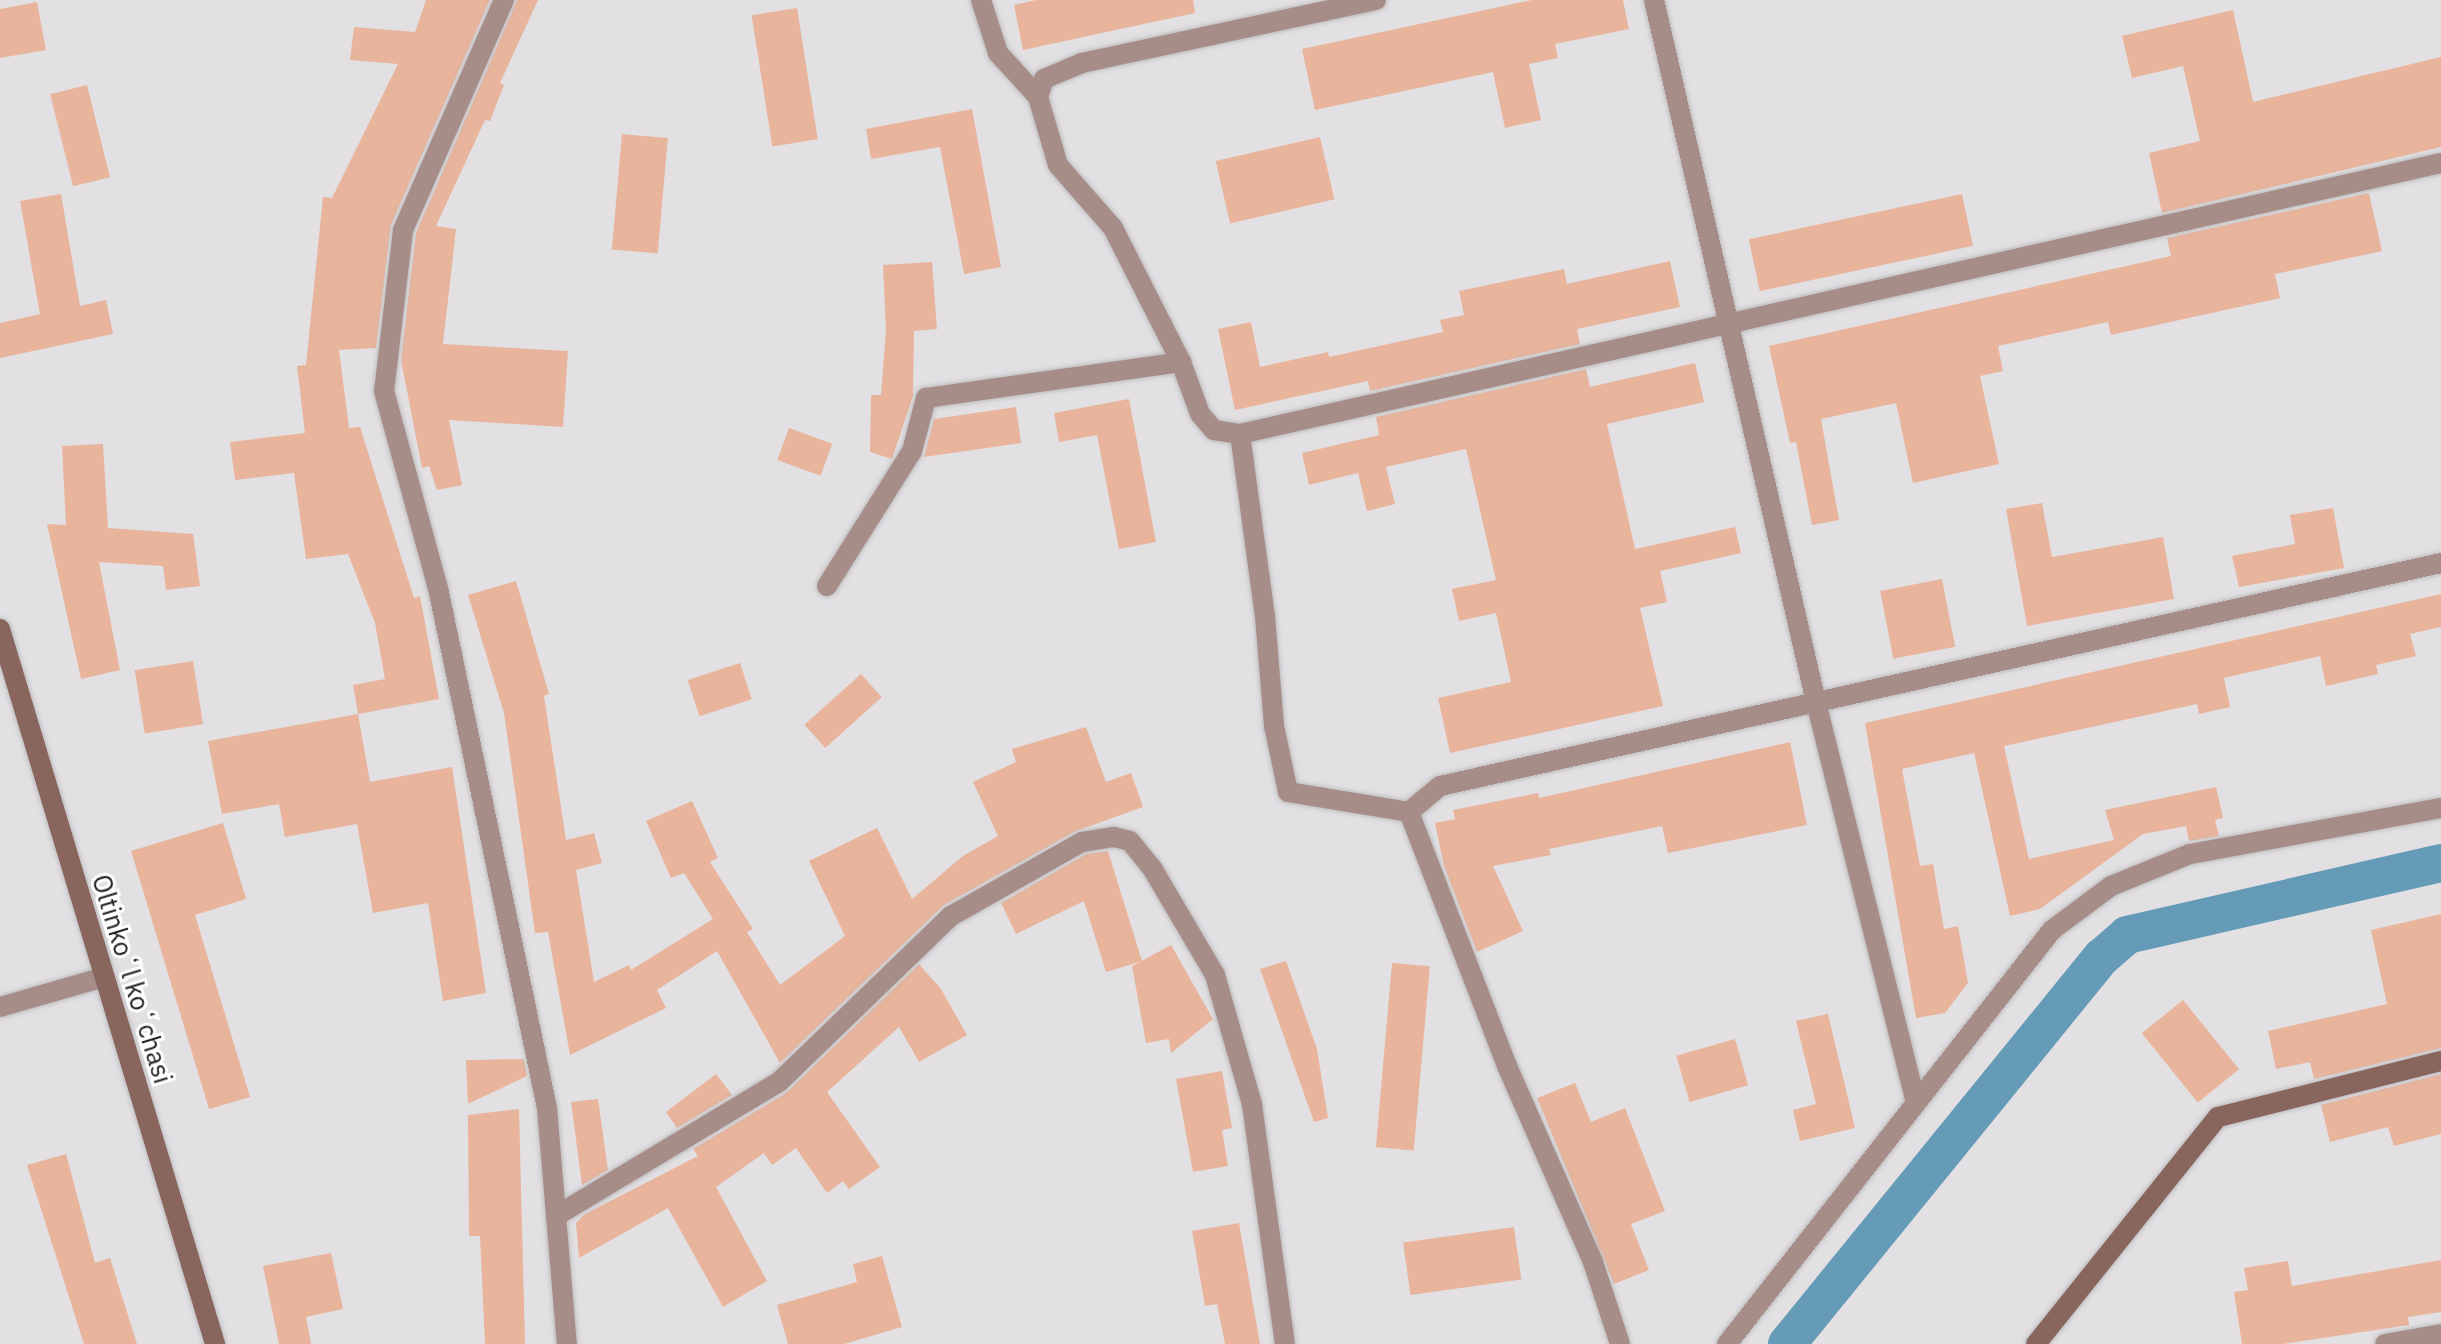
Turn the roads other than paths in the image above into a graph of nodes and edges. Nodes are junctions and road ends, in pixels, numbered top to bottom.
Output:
1 (504, 0) edge
2 (981, 0) edge
3 (1376, 0) edge
4 (1654, 0) edge
5 (1038, 97) junction
6 (2441, 163) edge
7 (1728, 328) junction
8 (1181, 362) junction
9 (1240, 434) junction
10 (2441, 563) edge
11 (827, 586) dead end
12 (0, 629) edge
13 (1816, 702) junction
14 (2441, 808) edge
15 (1409, 812) junction
16 (104, 977) junction
17 (0, 1007) edge
18 (2441, 1061) edge
19 (1915, 1099) junction
20 (556, 1216) junction
21 (2441, 1334) edge
22 (215, 1344) edge
23 (567, 1344) edge
24 (1285, 1344) edge
25 (1620, 1344) edge
26 (1727, 1344) edge
27 (2036, 1344) edge
28 (2385, 1344) edge

1 - 20 street
2 - 5 street
3 - 5 street
4 - 7 street
5 - 8 street
6 - 7 street
7 - 9 street
7 - 13 street
8 - 9 street
8 - 11 street
9 - 15 street
10 - 13 street
12 - 16 main road, Oltinkoʻl koʻchasi
13 - 15 street
13 - 19 street
14 - 19 street
15 - 25 street
16 - 17 street
16 - 22 main road, Oltinkoʻl koʻchasi
18 - 27 main road
19 - 26 street
20 - 23 street
20 - 24 street
21 - 28 street

